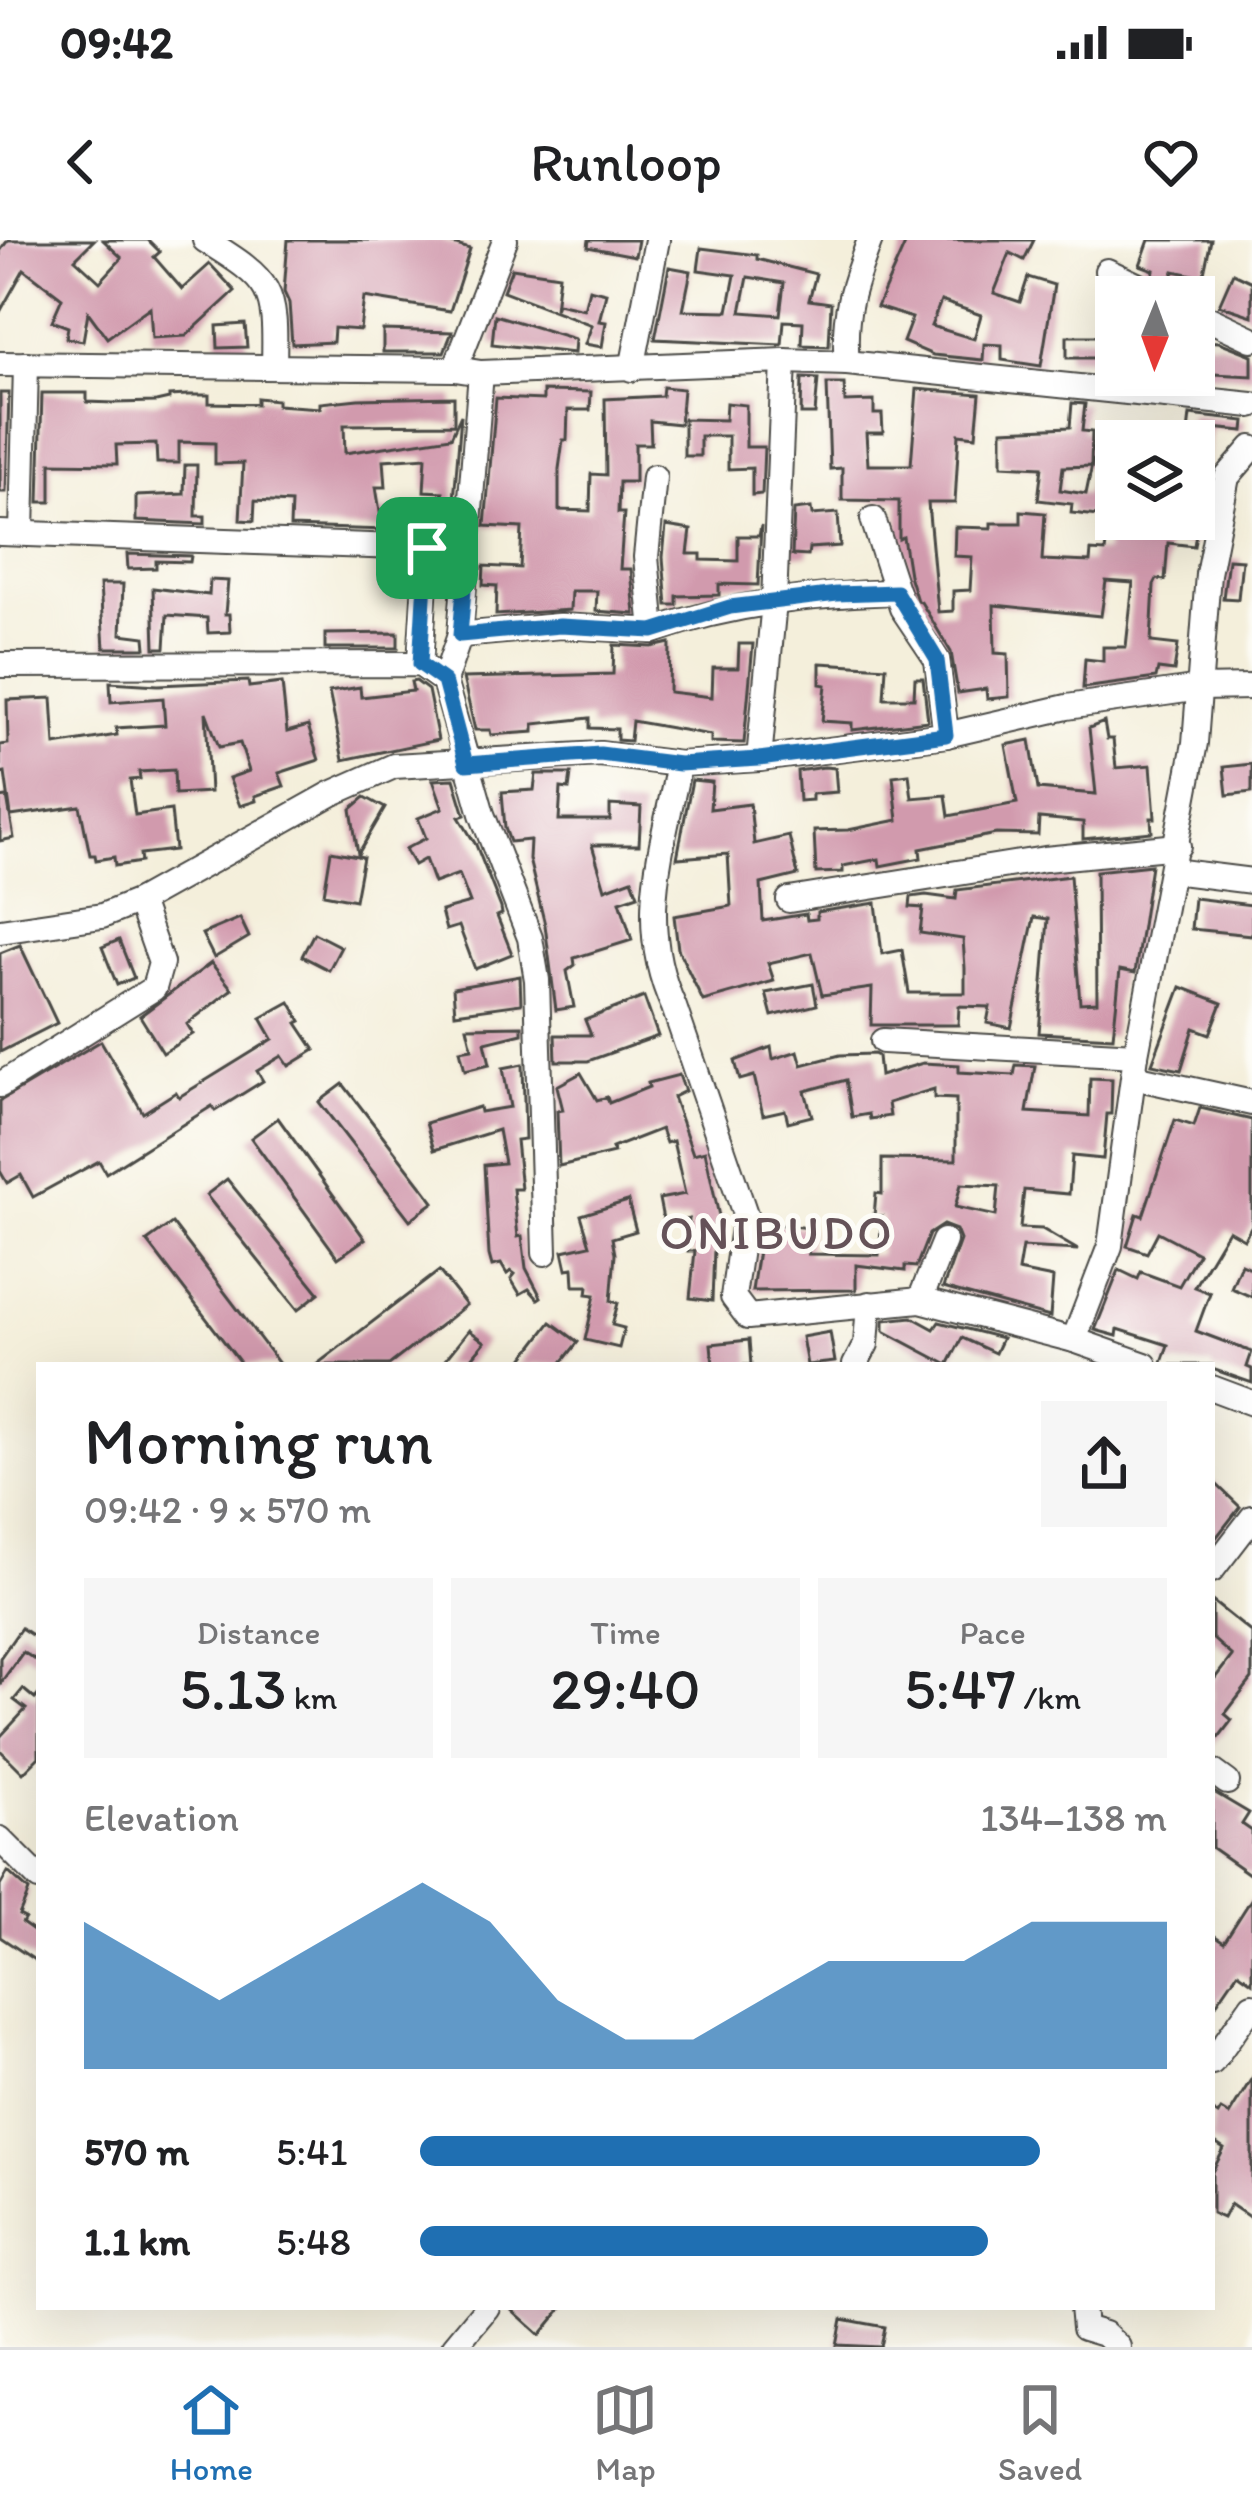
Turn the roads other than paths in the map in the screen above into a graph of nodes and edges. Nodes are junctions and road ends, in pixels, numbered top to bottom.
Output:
1 (205, 240) edge
2 (505, 240) edge
3 (657, 240) edge
4 (870, 240) edge
5 (1107, 271) dead end
6 (1118, 276) edge
7 (1215, 322) edge
8 (1252, 339) edge
9 (784, 361) junction
10 (847, 363) junction
11 (13, 364) edge
12 (274, 366) junction
13 (454, 369) junction
14 (632, 369) junction
15 (481, 373) junction
16 (1252, 405) edge
17 (1252, 448) edge
18 (654, 478) dead end
19 (873, 518) dead end
20 (11, 533) edge
21 (427, 548) junction
22 (467, 556) junction
23 (896, 592) junction
24 (774, 602) junction
25 (653, 631) junction
26 (460, 635) junction
27 (420, 664) junction
28 (0, 665) edge
29 (444, 681) junction
30 (1252, 687) edge
31 (1199, 688) junction
32 (946, 735) junction
33 (759, 759) junction
34 (466, 764) junction
35 (679, 764) junction
36 (1178, 846) junction
37 (1172, 872) junction
38 (1252, 880) edge
39 (789, 900) dead end
40 (139, 901) junction
41 (0, 931) edge
42 (884, 1041) dead end
43 (1135, 1066) junction
44 (0, 1085) edge
45 (1252, 1103) edge
46 (944, 1241) dead end
47 (545, 1253) dead end
48 (920, 1300) junction
49 (869, 1304) junction
50 (1074, 1340) junction
51 (857, 1362) edge
52 (1136, 1362) edge
53 (1215, 1389) edge
54 (1252, 1402) edge
55 (1252, 1518) edge
56 (1215, 1566) edge
57 (0, 1839) edge
58 (36, 1875) edge
59 (1252, 2005) edge
60 (1215, 2058) edge
61 (485, 2310) edge
62 (1082, 2310) edge
63 (454, 2347) edge
64 (1118, 2347) edge

1 - 12 street
2 - 13 street
3 - 14 street
4 - 10 street
5 - 6 street
7 - 8 street
9 - 10 street
9 - 14 street
9 - 24 street
10 - 16 street
11 - 12 street
11 - 20 street
12 - 13 street
13 - 15 street
14 - 15 street
15 - 22 street
17 - 31 street
18 - 25 street
19 - 23 street
20 - 21 street
21 - 22 street
21 - 27 street
22 - 26 street
23 - 24 street
23 - 32 street
24 - 25 street
24 - 33 street
25 - 26 street
26 - 29 street
27 - 28 street
27 - 29 street
29 - 34 street
30 - 31 street
31 - 32 street
31 - 36 street
32 - 33 street
33 - 35 street
34 - 35 street
34 - 40 street
34 - 47 street
35 - 49 street
36 - 37 street
36 - 39 street
37 - 38 street
37 - 43 street
40 - 41 street
40 - 44 street
42 - 43 street
43 - 45 street
43 - 50 street
46 - 48 street
48 - 49 street
48 - 50 street
49 - 51 street
50 - 52 street
53 - 54 street
55 - 56 street
57 - 58 street
59 - 60 street
61 - 63 street
62 - 64 street

